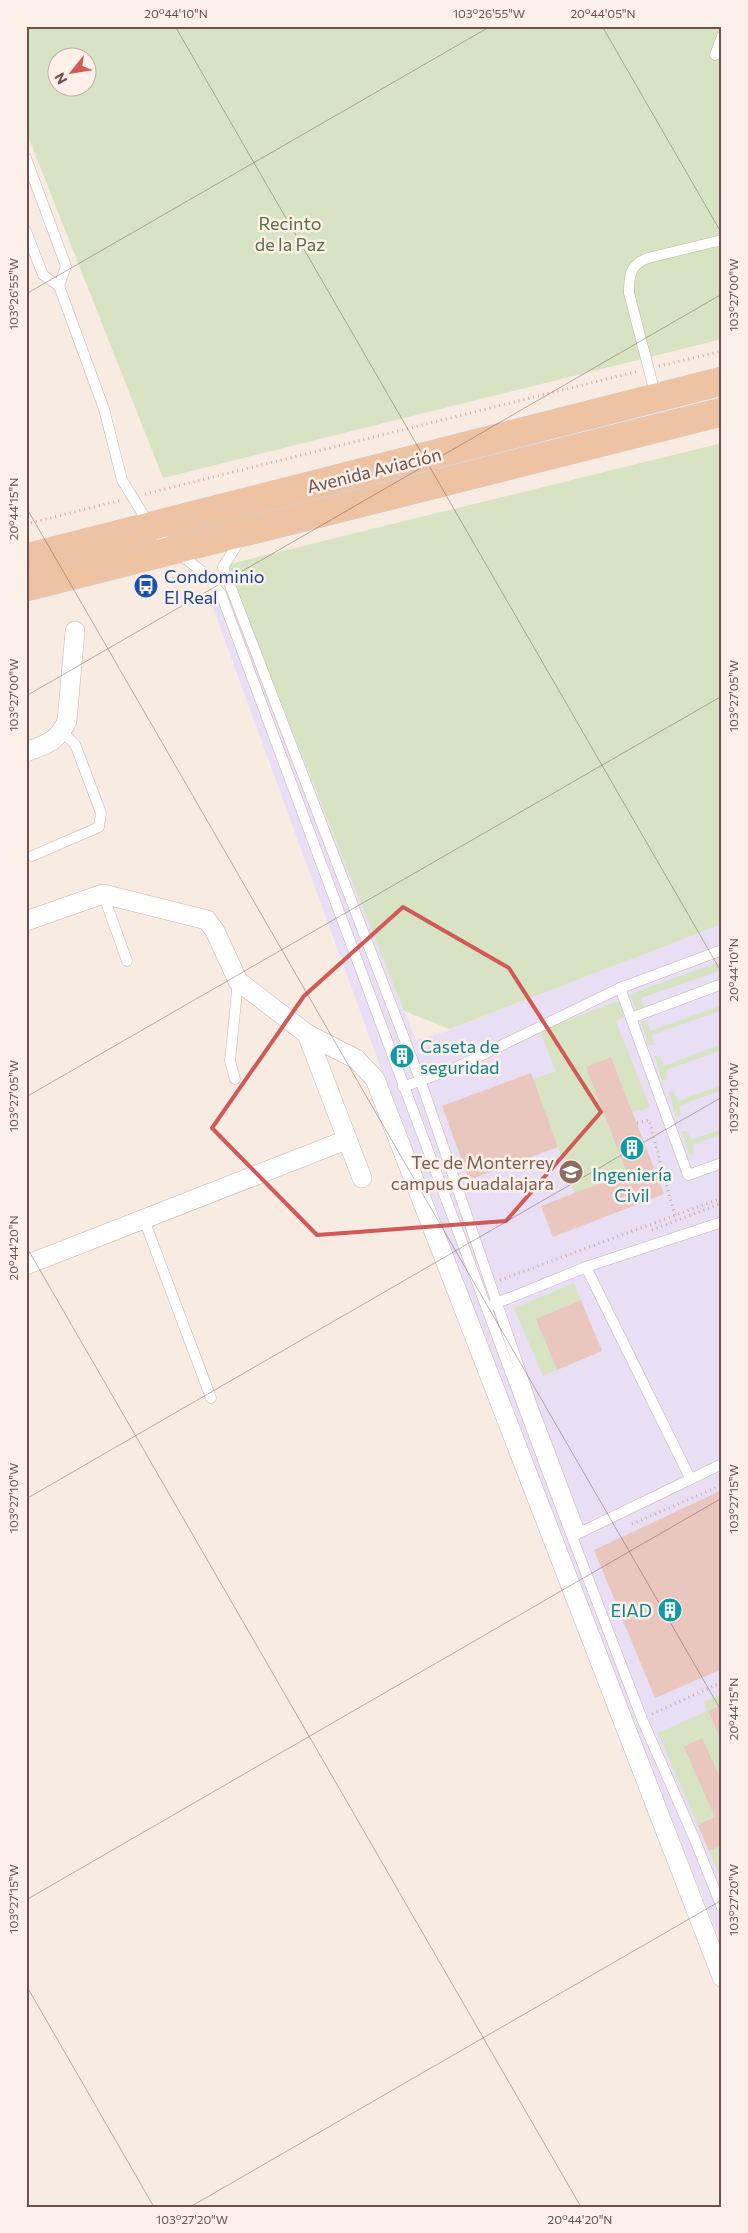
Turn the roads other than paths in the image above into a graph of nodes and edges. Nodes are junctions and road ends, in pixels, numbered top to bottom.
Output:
1 (722, 36) edge
2 (715, 55) dead end
3 (26, 158) edge
4 (26, 174) edge
5 (36, 180) junction
6 (26, 231) edge
7 (722, 240) edge
8 (59, 286) junction
9 (709, 384) edge
10 (656, 398) junction
11 (712, 414) edge
12 (151, 527) junction
13 (246, 532) junction
14 (174, 550) junction
15 (26, 558) edge
16 (26, 587) edge
17 (75, 631) dead end
18 (62, 732) junction
19 (26, 752) edge
20 (32, 856) dead end
21 (103, 894) junction
22 (26, 921) edge
23 (722, 950) edge
24 (127, 962) dead end
25 (238, 981) junction
26 (722, 984) edge
27 (620, 988) junction
28 (631, 1018) junction
29 (307, 1034) junction
30 (235, 1079) dead end
31 (421, 1082) junction
32 (404, 1088) junction
33 (346, 1140) junction
34 (722, 1163) edge
35 (362, 1178) dead end
36 (143, 1218) junction
37 (722, 1222) edge
38 (26, 1265) edge
39 (586, 1268) junction
40 (497, 1303) junction
41 (485, 1308) junction
42 (211, 1398) dead end
43 (722, 1464) edge
44 (690, 1478) junction
45 (576, 1535) junction
46 (722, 1908) edge
47 (722, 1977) edge

1 - 2 lane
3 - 5 lane
4 - 5 lane
5 - 8 lane
6 - 8 lane
7 - 10 lane
8 - 12 lane
9 - 10 main road, Avenida Aviación
9 - 11 main road
10 - 12 main road, Avenida Aviación
11 - 13 main road, Avenida Aviación
12 - 14 lane
12 - 15 main road, Avenida Aviación
13 - 14 main road, Avenida Aviación
13 - 31 lane
14 - 16 main road, Avenida Aviación
14 - 32 lane
17 - 18 street
18 - 19 street
18 - 20 lane
21 - 22 street
21 - 24 lane
21 - 25 street
23 - 27 lane
25 - 29 street
25 - 30 lane
26 - 28 lane
27 - 28 lane
27 - 31 lane
28 - 34 lane
29 - 33 street
29 - 47 street
31 - 32 lane
31 - 40 lane
32 - 41 lane
33 - 35 street
33 - 36 street
36 - 38 street
36 - 42 lane
37 - 39 lane
39 - 40 lane
39 - 44 lane
40 - 41 lane
40 - 45 lane
41 - 45 lane
43 - 44 lane
44 - 45 lane
45 - 46 lane

